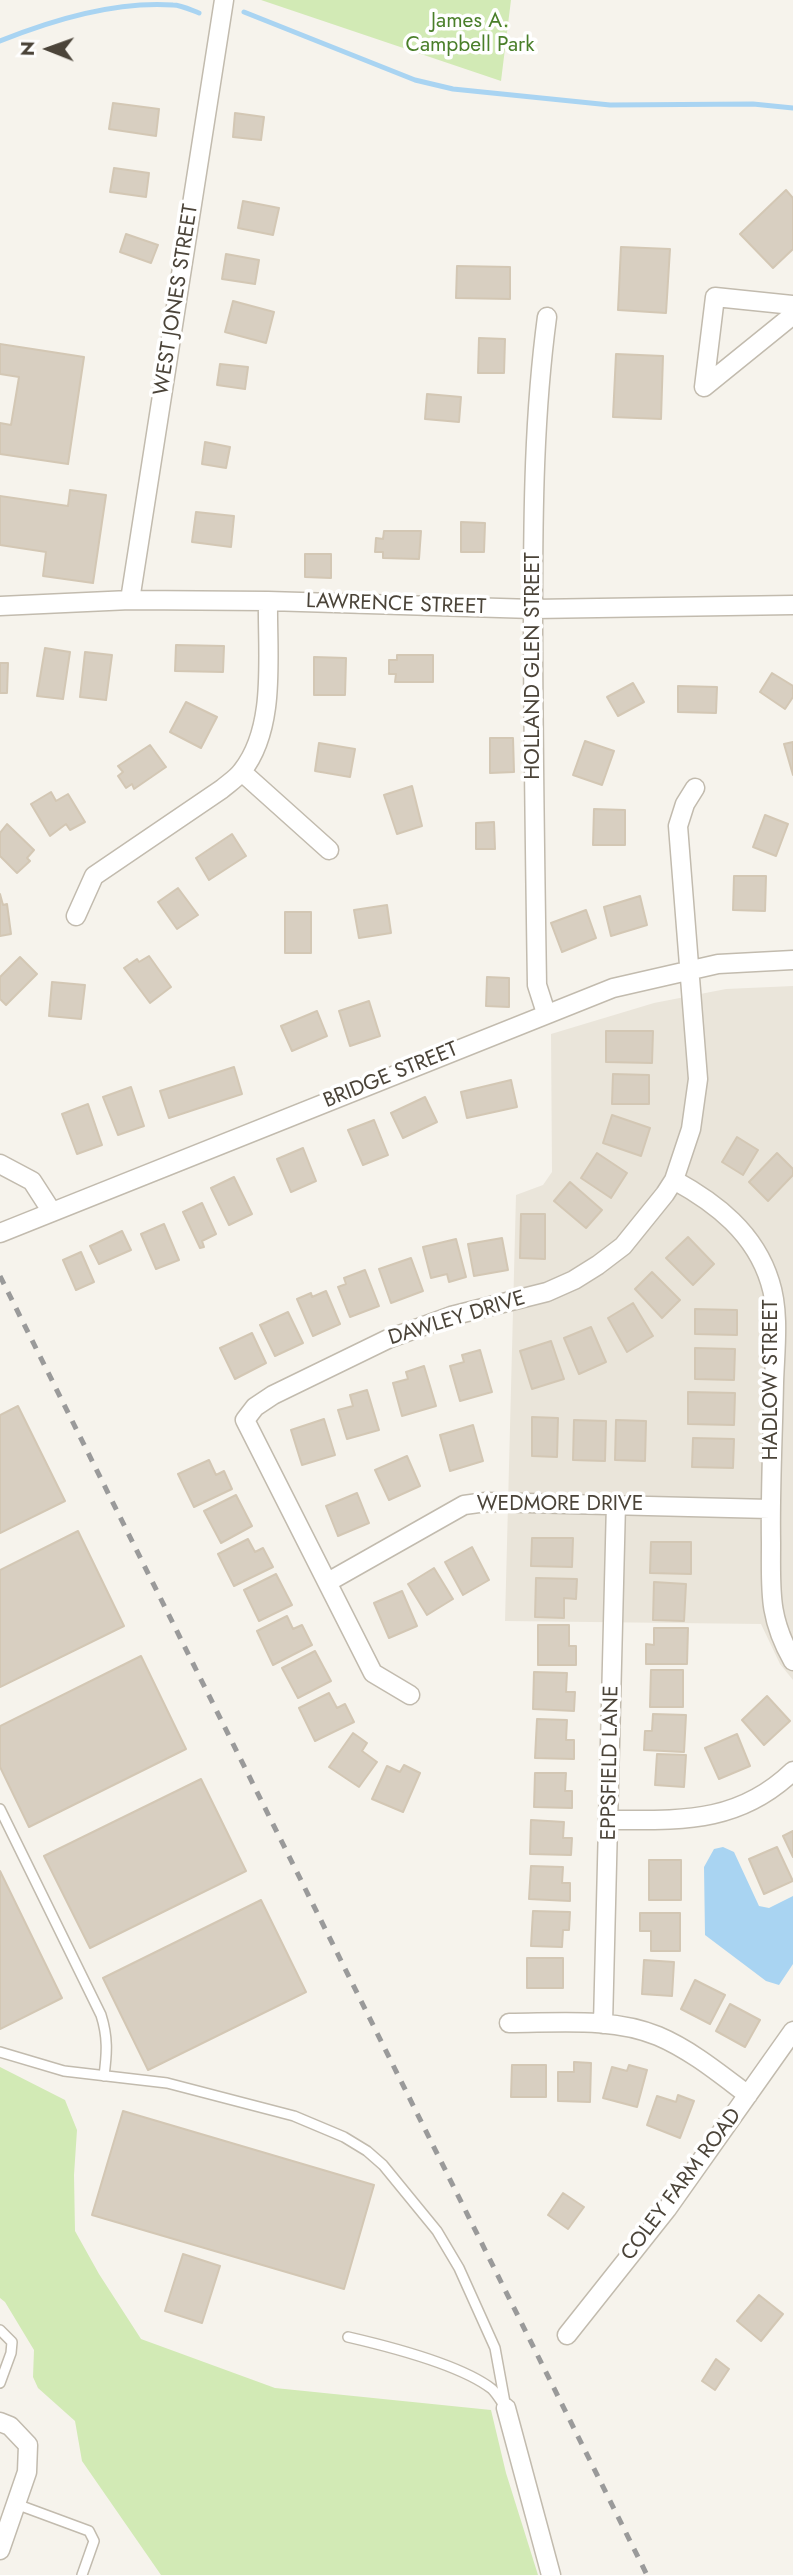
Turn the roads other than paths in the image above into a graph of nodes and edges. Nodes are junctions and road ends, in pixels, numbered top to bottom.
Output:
1 (224, 0) edge
2 (793, 305) edge
3 (793, 315) edge
4 (547, 317) dead end
5 (130, 600) junction
6 (268, 601) junction
7 (793, 605) edge
8 (0, 606) edge
9 (533, 608) junction
10 (242, 772) junction
11 (695, 788) dead end
12 (329, 850) dead end
13 (76, 916) dead end
14 (793, 960) edge
15 (688, 970) junction
16 (546, 1013) junction
17 (0, 1164) edge
18 (674, 1180) junction
19 (52, 1212) junction
20 (0, 1233) edge
21 (616, 1503) junction
22 (770, 1509) junction
23 (328, 1582) junction
24 (793, 1661) edge
25 (410, 1695) dead end
26 (793, 1771) edge
27 (0, 1809) edge
28 (610, 1820) junction
29 (509, 2023) dead end
30 (603, 2024) junction
31 (793, 2031) edge
32 (0, 2052) edge
33 (104, 2076) junction
34 (748, 2095) junction
35 (0, 2330) edge
36 (567, 2335) dead end
37 (348, 2337) dead end
38 (0, 2383) edge
39 (506, 2408) junction
40 (0, 2422) edge
41 (16, 2504) junction
42 (1, 2543) edge
43 (82, 2575) edge
44 (551, 2575) edge

1 - 5 street, WEST JONES STREET
2 - 3 street
4 - 9 street, HOLLAND GLEN STREET
5 - 6 street, LAWRENCE STREET
5 - 8 street, LAWRENCE STREET
6 - 9 street, LAWRENCE STREET
6 - 10 street
7 - 9 street, LAWRENCE STREET
9 - 16 street, HOLLAND GLEN STREET
10 - 12 street
10 - 13 street
11 - 15 street, DAWLEY DRIVE
14 - 15 street, BRIDGE STREET
15 - 16 street, BRIDGE STREET
15 - 18 street, DAWLEY DRIVE
16 - 19 street, BRIDGE STREET
17 - 19 street
18 - 22 street, HADLOW STREET
18 - 23 street, DAWLEY DRIVE
19 - 20 street, BRIDGE STREET
21 - 22 street, WEDMORE DRIVE
21 - 23 street, WEDMORE DRIVE
21 - 28 street, EPPSFIELD LANE
22 - 24 street, HADLOW STREET
23 - 25 street, DAWLEY DRIVE
26 - 28 street
27 - 33 lane
28 - 30 street, EPPSFIELD LANE
29 - 30 street
30 - 34 street
31 - 34 street, COLEY FARM ROAD
32 - 33 lane
33 - 39 lane
34 - 36 street, COLEY FARM ROAD
35 - 38 lane
37 - 39 lane
39 - 44 street
40 - 41 street
41 - 42 street
41 - 43 lane

